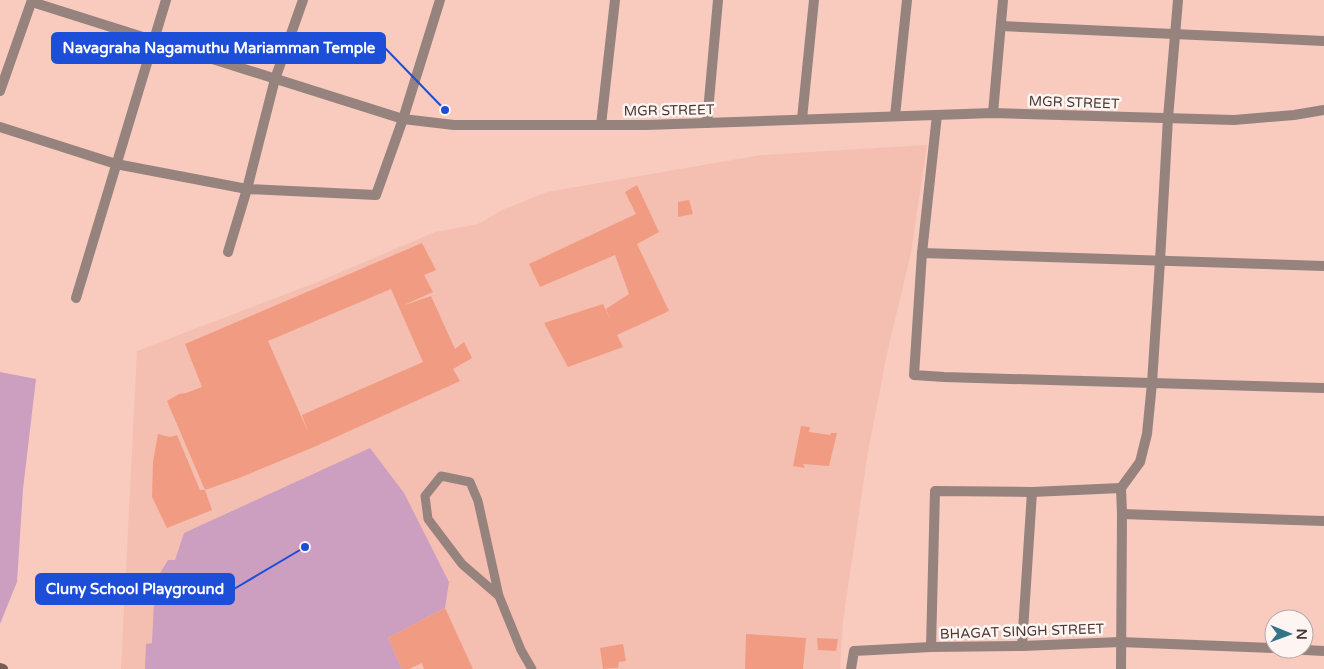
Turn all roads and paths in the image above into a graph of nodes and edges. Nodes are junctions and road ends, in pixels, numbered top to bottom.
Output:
1 (166, 0) edge
2 (302, 0) edge
3 (440, 0) edge
4 (615, 0) edge
5 (718, 0) edge
6 (814, 0) edge
7 (907, 0) edge
8 (1003, 0) edge
9 (1178, 0) edge
10 (32, 1) edge
11 (1001, 26) junction
12 (1175, 34) junction
13 (153, 40) junction
14 (1324, 41) edge
15 (275, 79) junction
16 (0, 91) edge
17 (1324, 110) edge
18 (993, 113) junction
19 (937, 115) junction
20 (894, 116) junction
21 (1168, 118) junction
22 (403, 119) junction
23 (802, 119) junction
24 (707, 123) junction
25 (602, 125) junction
26 (0, 127) edge
27 (116, 164) junction
28 (247, 189) junction
29 (228, 252) dead end
30 (922, 253) junction
31 (1160, 261) junction
32 (1324, 266) edge
33 (76, 298) dead end
34 (1152, 383) junction
35 (1324, 388) edge
36 (1120, 488) junction
37 (1032, 492) junction
38 (1122, 514) junction
39 (1324, 522) edge
40 (499, 596) junction
41 (1120, 642) junction
42 (1022, 646) junction
43 (931, 647) junction
44 (1264, 648) edge
45 (532, 669) edge
46 (851, 669) edge
47 (1121, 669) edge

1 - 13 street
2 - 15 street
3 - 22 street
4 - 25 street
5 - 24 street
6 - 23 street
7 - 20 street
8 - 11 street
9 - 12 street
10 - 13 street, MGR STREET
10 - 16 street
11 - 12 street
11 - 18 street
12 - 14 street
12 - 21 street
13 - 15 street, MGR STREET
13 - 27 street
15 - 22 street, MGR STREET
15 - 28 street
17 - 21 street, MGR STREET
18 - 19 street, MGR STREET
18 - 21 street, MGR STREET
19 - 20 street, MGR STREET
19 - 30 street
20 - 23 street, MGR STREET
21 - 31 street
22 - 25 street, MGR STREET
22 - 28 street
23 - 24 street, MGR STREET
24 - 25 street, MGR STREET
26 - 27 street
27 - 28 street
27 - 33 street
28 - 29 street
30 - 31 street
30 - 34 street
31 - 32 street
31 - 34 street
34 - 35 street
34 - 36 street
36 - 37 street
36 - 38 street, BHAGAT SINGH STREET
37 - 42 street
37 - 43 street
38 - 39 street
38 - 41 street, BHAGAT SINGH STREET
40 - 40 lane
40 - 45 lane
41 - 42 street, BHAGAT SINGH STREET
41 - 44 street
41 - 47 street
42 - 43 street, BHAGAT SINGH STREET
43 - 46 street, BHAGAT SINGH STREET

